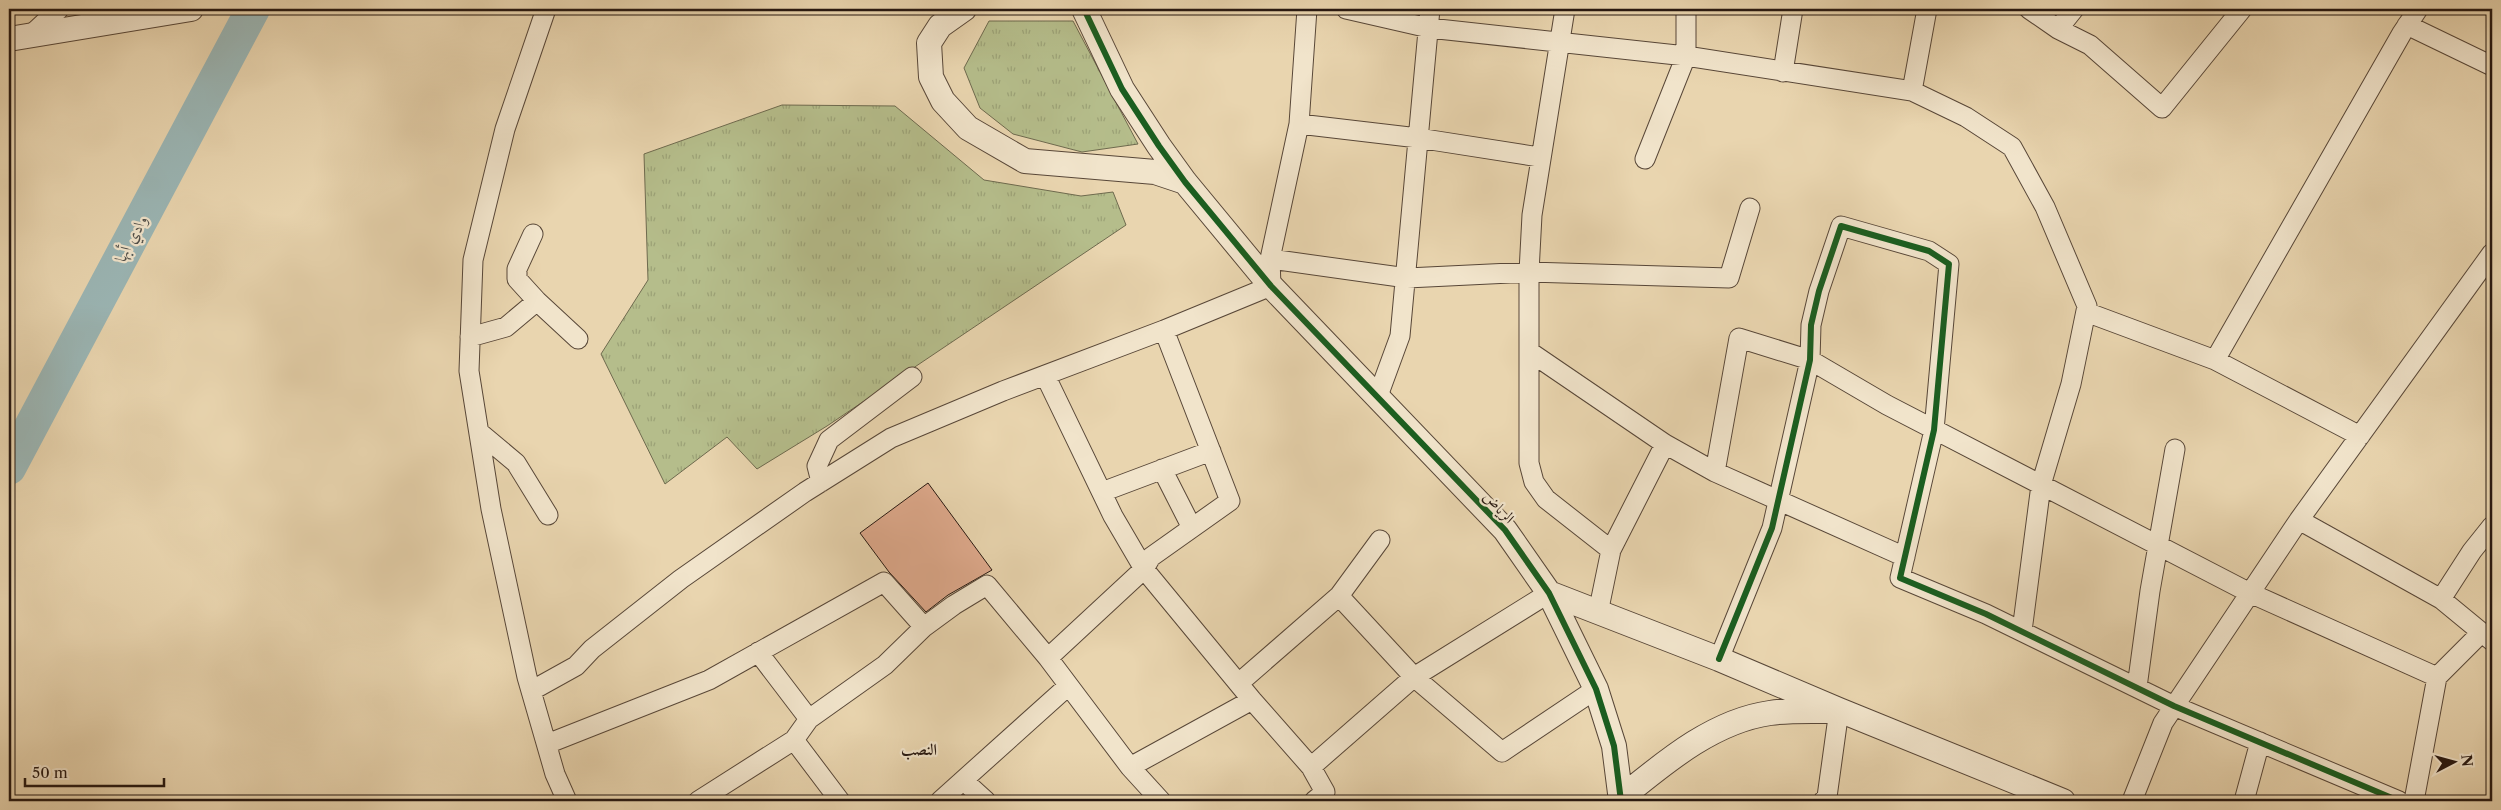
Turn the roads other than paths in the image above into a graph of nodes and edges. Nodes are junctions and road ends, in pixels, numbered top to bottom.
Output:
1 (58, 9) edge
2 (191, 9) edge
3 (546, 9) edge
4 (964, 9) edge
5 (1084, 9) edge
6 (1307, 9) edge
7 (1346, 9) edge
8 (1430, 9) edge
9 (1565, 9) edge
10 (1686, 9) edge
11 (1794, 9) edge
12 (1927, 9) edge
13 (2029, 9) edge
14 (2074, 9) edge
15 (2242, 9) edge
16 (2418, 9) edge
17 (2408, 25) junction
18 (1430, 28) junction
19 (2058, 28) junction
20 (20, 37) edge
21 (1561, 43) junction
22 (1686, 56) junction
23 (2492, 66) edge
24 (1783, 72) junction
25 (1912, 91) junction
26 (1299, 124) junction
27 (1418, 138) junction
28 (1539, 157) junction
29 (1645, 159) dead end
30 (1185, 182) junction
31 (1750, 208) dead end
32 (533, 234) dead end
33 (2492, 253) edge
34 (1270, 259) junction
35 (1529, 272) junction
36 (1407, 278) junction
37 (1271, 286) junction
38 (537, 301) junction
39 (2086, 312) junction
40 (1164, 330) junction
41 (470, 337) junction
42 (578, 339) dead end
43 (1530, 352) junction
44 (1810, 360) junction
45 (2216, 360) junction
46 (1045, 375) junction
47 (912, 378) dead end
48 (1378, 396) junction
49 (1934, 430) junction
50 (478, 432) junction
51 (2360, 436) junction
52 (1665, 444) junction
53 (2175, 450) dead end
54 (1211, 451) junction
55 (1162, 470) junction
56 (1715, 472) junction
57 (821, 482) junction
58 (2040, 485) junction
59 (1102, 492) junction
60 (1778, 499) junction
61 (548, 515) dead end
62 (2299, 520) junction
63 (2492, 526) edge
64 (1192, 528) junction
65 (1380, 540) dead end
66 (2160, 547) junction
67 (1611, 550) junction
68 (1905, 557) junction
69 (1144, 569) junction
70 (1549, 593) junction
71 (2250, 593) junction
72 (1339, 596) junction
73 (2441, 599) junction
74 (1598, 613) junction
75 (924, 628) junction
76 (2022, 631) junction
77 (2487, 637) edge
78 (758, 652) junction
79 (1048, 658) junction
80 (1719, 659) junction
81 (1414, 677) junction
82 (2437, 677) junction
83 (1238, 683) junction
84 (1068, 686) junction
85 (2137, 687) junction
86 (1596, 689) junction
87 (531, 690) junction
88 (1252, 700) junction
89 (2174, 706) junction
90 (1839, 710) junction
91 (809, 719) junction
92 (794, 740) junction
93 (2260, 742) junction
94 (547, 744) junction
95 (1130, 767) junction
96 (1311, 767) junction
97 (964, 781) junction
98 (1621, 800) edge
99 (1830, 800) edge
100 (2390, 800) edge
101 (567, 801) edge
102 (698, 801) edge
103 (840, 801) edge
104 (940, 801) edge
105 (986, 801) edge
106 (1161, 801) edge
107 (1314, 801) edge
108 (2063, 801) edge
109 (2132, 801) edge
110 (2244, 801) edge
111 (2414, 801) edge

1 - 20 street
2 - 20 street
3 - 41 street
4 - 30 street
5 - 30 street, الرياض
6 - 26 street
7 - 18 street
8 - 18 street
9 - 21 street
10 - 22 street
11 - 24 street
12 - 25 street
13 - 19 street
14 - 19 street
15 - 19 street
16 - 17 street
17 - 23 street
17 - 45 street
18 - 21 street
18 - 27 street
21 - 22 street
21 - 28 street
22 - 24 street
22 - 29 street
24 - 25 street
25 - 39 street
26 - 27 street
26 - 34 street
27 - 28 street
27 - 36 street
28 - 35 street
30 - 37 street, الرياض
31 - 35 street
32 - 38 street
33 - 51 street
34 - 36 street
34 - 37 street
35 - 36 street
35 - 43 street
36 - 48 street
37 - 40 street
37 - 48 street, الرياض
38 - 41 street
38 - 42 street
39 - 45 street
39 - 58 street
40 - 46 street
40 - 54 street
41 - 50 street
43 - 52 street
43 - 67 street
44 - 49 street
44 - 49 street
44 - 56 street
44 - 60 street
45 - 51 street
46 - 57 street
46 - 59 street
47 - 57 street
48 - 70 street, الرياض
49 - 58 street
49 - 68 street
50 - 61 street
50 - 87 street
51 - 62 street
52 - 56 street
52 - 67 street
53 - 66 street
54 - 55 street
54 - 64 street
55 - 59 street
55 - 64 street
56 - 60 street
57 - 87 street
58 - 66 street
58 - 76 street
59 - 69 street
60 - 68 street
60 - 80 street
62 - 71 street
62 - 73 street
63 - 73 street
64 - 69 street
65 - 72 street
66 - 71 street
66 - 85 street
67 - 74 street
68 - 76 street
69 - 79 street
69 - 83 street
70 - 74 street
70 - 81 street
70 - 86 street, الرياض
71 - 82 street
71 - 89 street
72 - 81 street
72 - 83 street
73 - 77 street
74 - 80 street
75 - 78 street
75 - 79 street
75 - 91 street
76 - 85 street
77 - 82 street
78 - 91 street
78 - 94 street
79 - 84 street
80 - 90 street
81 - 86 street
81 - 96 street
82 - 111 street
83 - 88 street
84 - 95 street
84 - 97 street
85 - 89 street
86 - 98 street, الرياض
87 - 94 street
88 - 95 street
88 - 96 street
89 - 93 street
89 - 109 street
90 - 98 street
90 - 99 street
90 - 108 street
91 - 92 street
92 - 102 street
92 - 103 street
93 - 100 street
93 - 110 street
94 - 101 street
95 - 106 street
96 - 107 street
97 - 104 street
97 - 105 street

